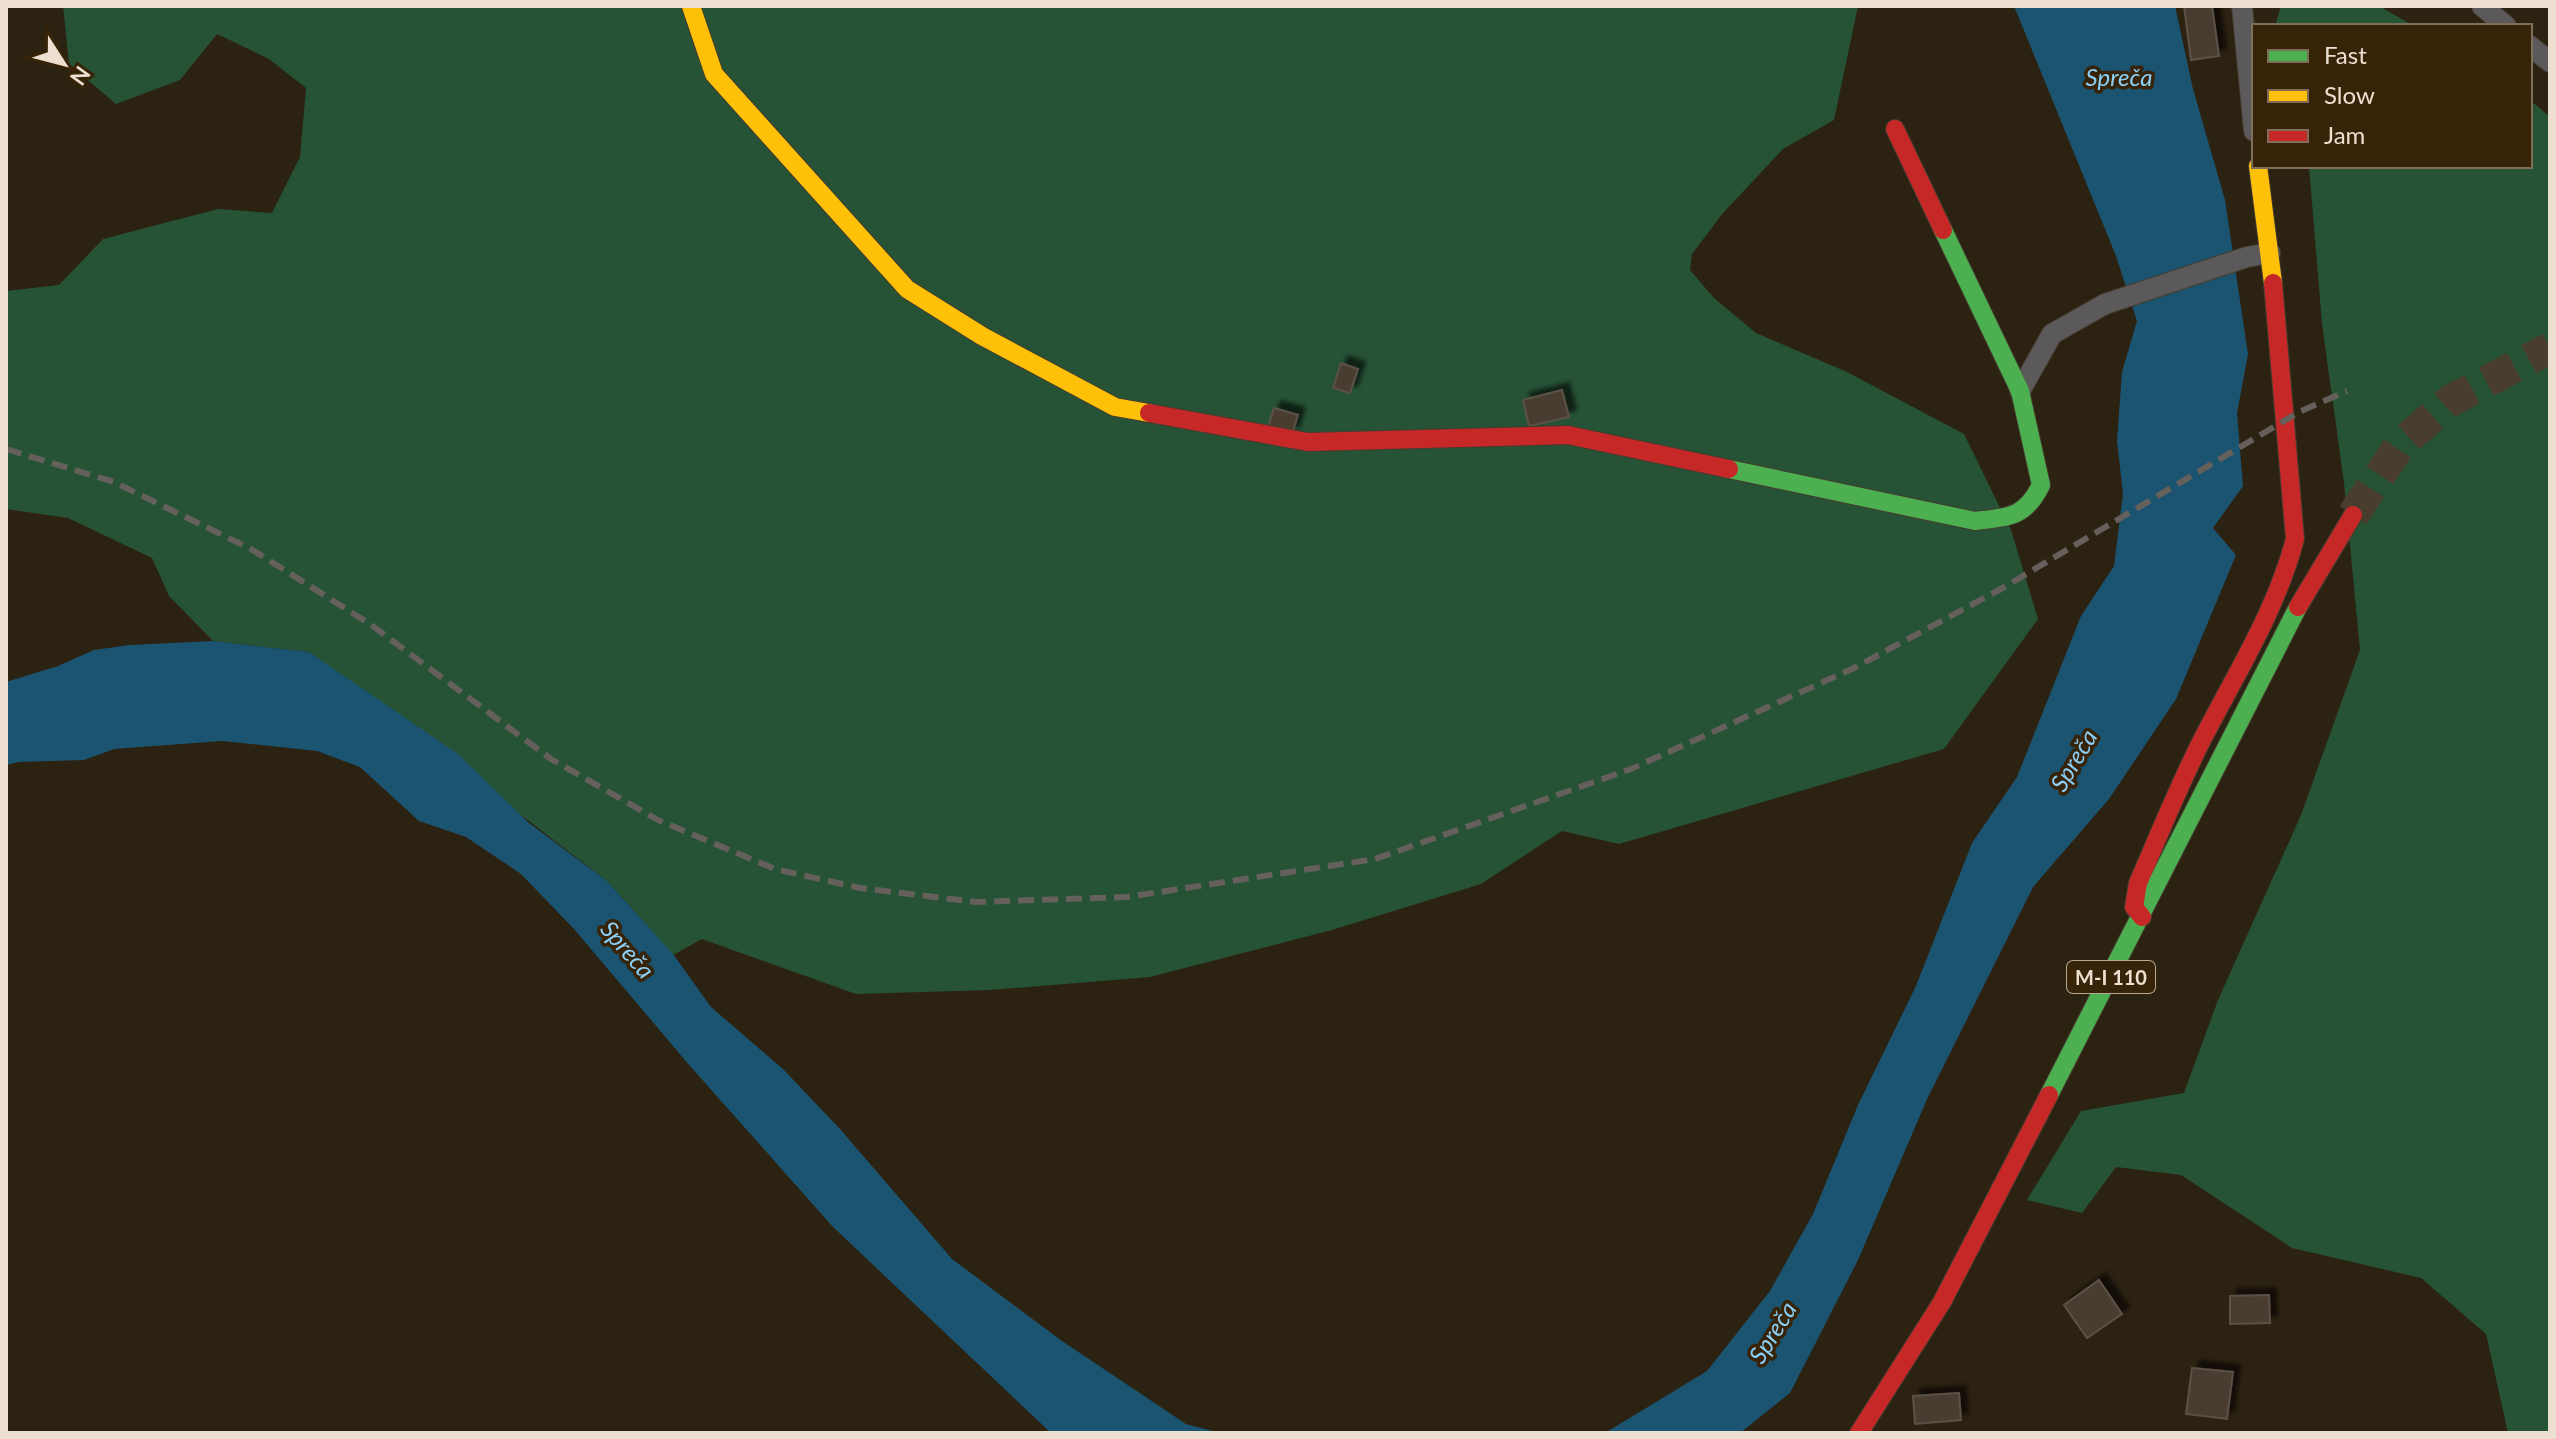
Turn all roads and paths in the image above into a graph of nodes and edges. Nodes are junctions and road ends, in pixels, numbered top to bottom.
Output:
1 (691, 6) edge
2 (2242, 6) edge
3 (2482, 6) edge
4 (2504, 24) edge
5 (2532, 48) edge
6 (2550, 62) edge
7 (2252, 110) edge
8 (1895, 129) dead end
9 (2258, 168) edge
10 (2270, 253) junction
11 (2020, 391) junction
12 (2353, 515) tunnel mouth
13 (2142, 917) junction
14 (1859, 1433) edge

1 - 11 street
2 - 7 street
3 - 4 street
5 - 6 street
8 - 11 street
9 - 10 street
10 - 11 street
10 - 13 street
12 - 13 street, M-I 110
13 - 14 street, M-I 110

